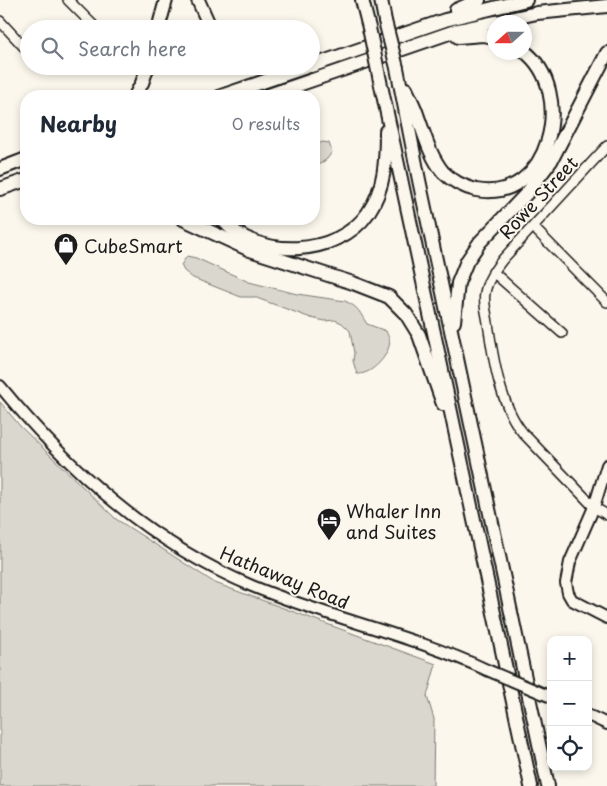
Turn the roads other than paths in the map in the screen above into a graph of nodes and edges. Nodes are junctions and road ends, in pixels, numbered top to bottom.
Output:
1 (68, 0) edge
2 (166, 0) edge
3 (198, 0) edge
4 (358, 0) edge
5 (362, 0) edge
6 (380, 0) edge
7 (478, 0) edge
8 (526, 0) edge
9 (607, 6) edge
10 (88, 20) edge
11 (160, 20) edge
12 (207, 20) edge
13 (0, 21) edge
14 (368, 25) junction
15 (423, 26) junction
16 (487, 36) edge
17 (20, 43) edge
18 (402, 50) junction
19 (607, 54) edge
20 (332, 58) junction
21 (320, 59) edge
22 (532, 59) edge
23 (320, 62) edge
24 (397, 68) junction
25 (341, 71) junction
26 (145, 75) edge
27 (283, 75) edge
28 (138, 90) edge
29 (239, 90) edge
30 (284, 90) edge
31 (307, 90) edge
32 (384, 101) junction
33 (606, 149) edge
34 (20, 161) edge
35 (20, 166) edge
36 (0, 169) edge
37 (0, 173) edge
38 (20, 182) edge
39 (0, 189) edge
40 (20, 189) edge
41 (0, 194) edge
42 (196, 225) edge
43 (228, 225) edge
44 (533, 227) junction
45 (493, 272) junction
46 (607, 302) edge
47 (562, 333) dead end
48 (454, 345) junction
49 (0, 386) edge
50 (459, 449) junction
51 (607, 465) edge
52 (594, 507) junction
53 (607, 514) edge
54 (607, 618) edge
55 (547, 696) edge
56 (592, 716) edge
57 (606, 721) edge
58 (531, 786) edge
59 (548, 786) edge

1 - 10 street
2 - 11 highway
3 - 12 highway
4 - 14 highway
5 - 14 highway
6 - 24 highway, bridge
7 - 15 highway
8 - 15 highway
9 - 18 highway
13 - 17 street
14 - 32 highway, bridge
15 - 20 highway
16 - 18 highway
18 - 25 highway
19 - 48 highway
20 - 21 highway
20 - 23 highway
22 - 24 highway
24 - 48 highway
25 - 30 highway
25 - 31 highway
26 - 28 highway
27 - 29 highway
32 - 43 highway
32 - 50 highway
33 - 44 street, Rowe Street
34 - 36 highway
35 - 37 highway
38 - 39 highway
40 - 41 highway
42 - 50 highway
44 - 45 street, Rowe Street
44 - 46 street
45 - 47 street
45 - 52 street
48 - 59 highway
49 - 55 main road, Hathaway Road, bridge
50 - 58 highway
51 - 52 main road
52 - 53 street
52 - 54 main road
56 - 57 main road

